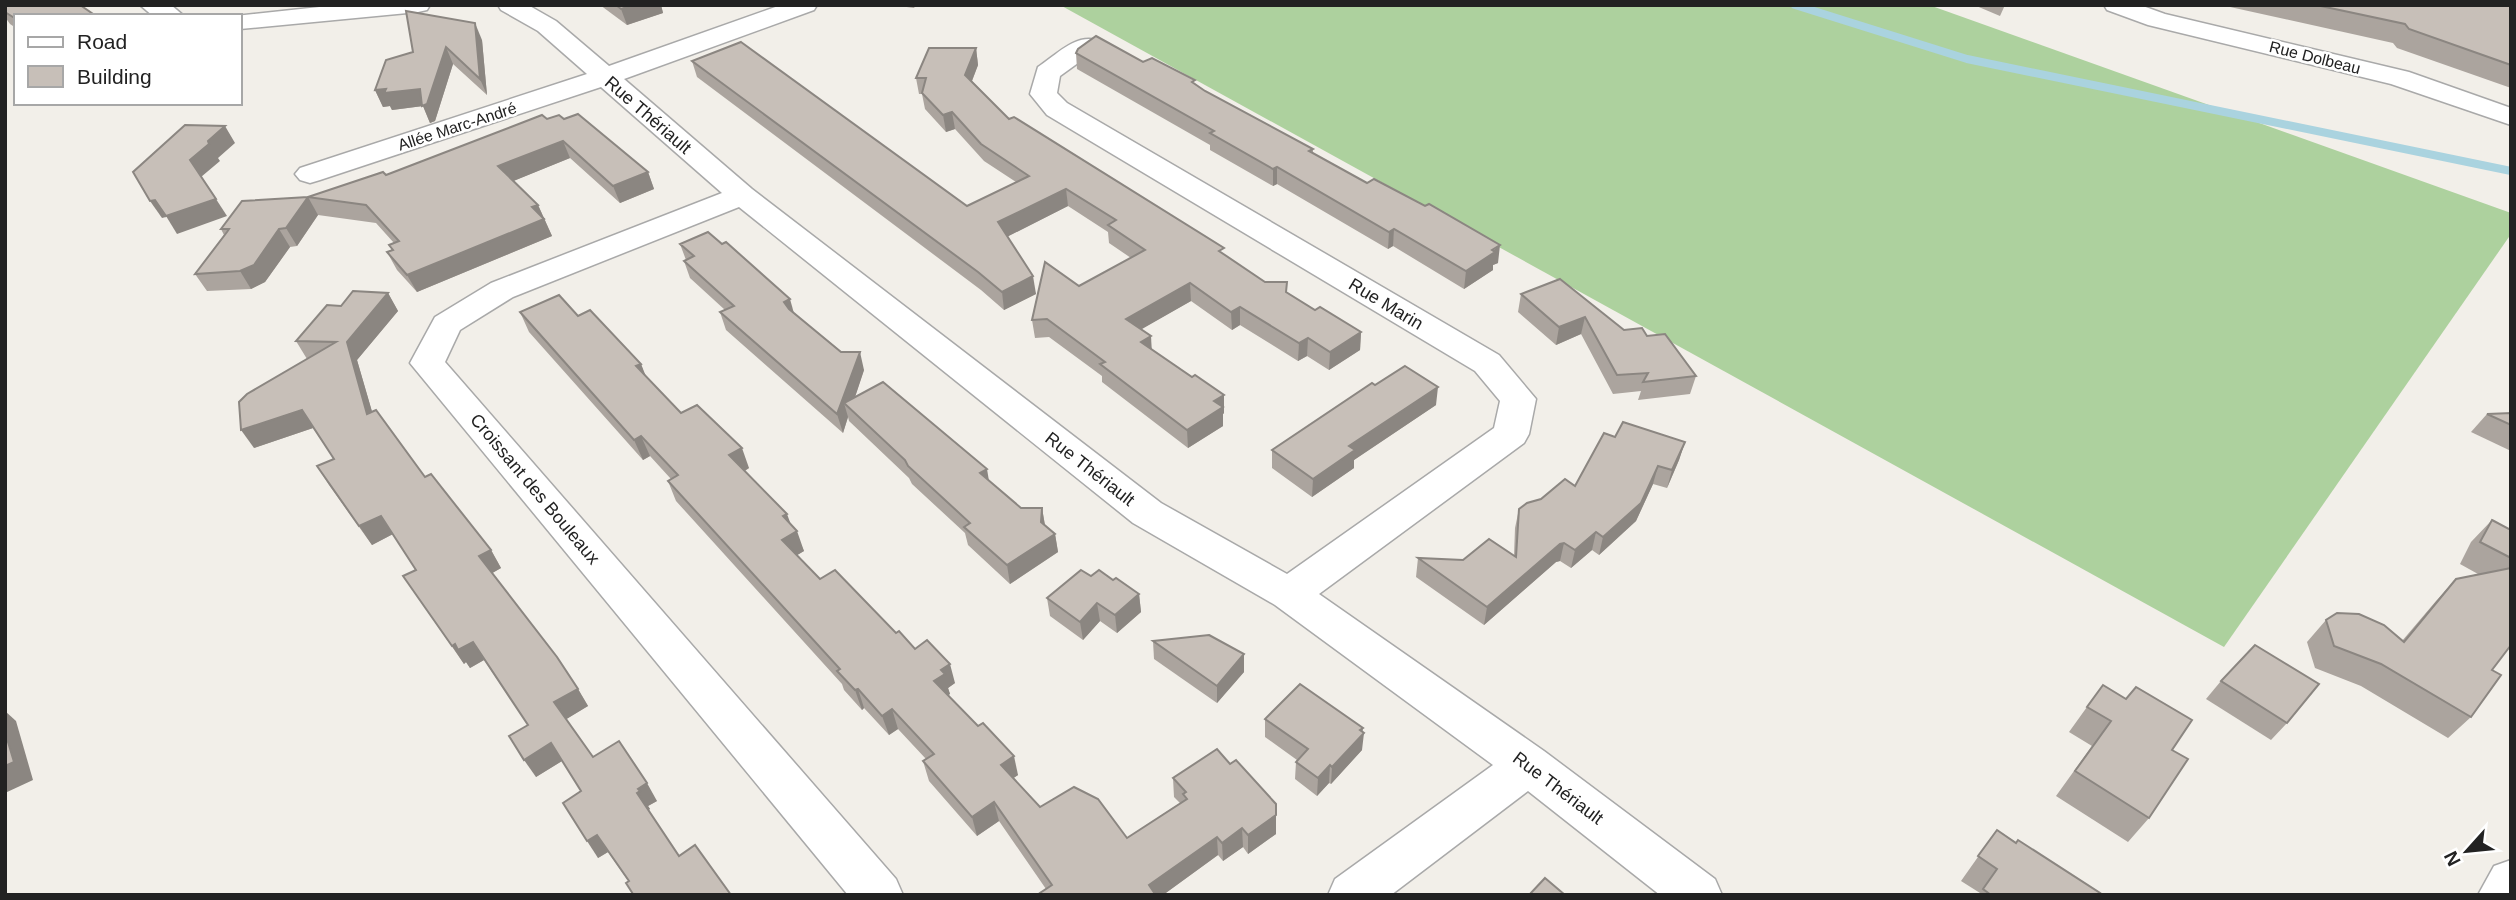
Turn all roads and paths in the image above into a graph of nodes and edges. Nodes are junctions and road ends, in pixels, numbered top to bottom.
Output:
1 (152, 5) edge
2 (418, 5) edge
3 (510, 5) edge
4 (805, 5) edge
5 (2116, 5) edge
6 (168, 14) edge
7 (242, 22) edge
8 (1087, 45) edge
9 (604, 77) junction
10 (2511, 117) edge
11 (310, 174) dead end
12 (742, 195) junction
13 (1289, 594) junction
14 (1528, 765) junction
15 (2511, 882) edge
16 (879, 895) edge
17 (1352, 895) edge
18 (1698, 895) edge
19 (2502, 895) edge

1 - 6 street
2 - 7 street
3 - 9 street, Rue Thériault
4 - 9 street, Allée Marc-André
5 - 10 street, Rue Dolbeau
8 - 13 street, Rue Marin
9 - 11 street, Allée Marc-André
9 - 12 street, Rue Thériault
12 - 13 street, Rue Thériault
12 - 16 street, Croissant des Bouleaux
13 - 14 street, Rue Thériault
14 - 17 street
14 - 18 street, Rue Thériault
15 - 19 street

